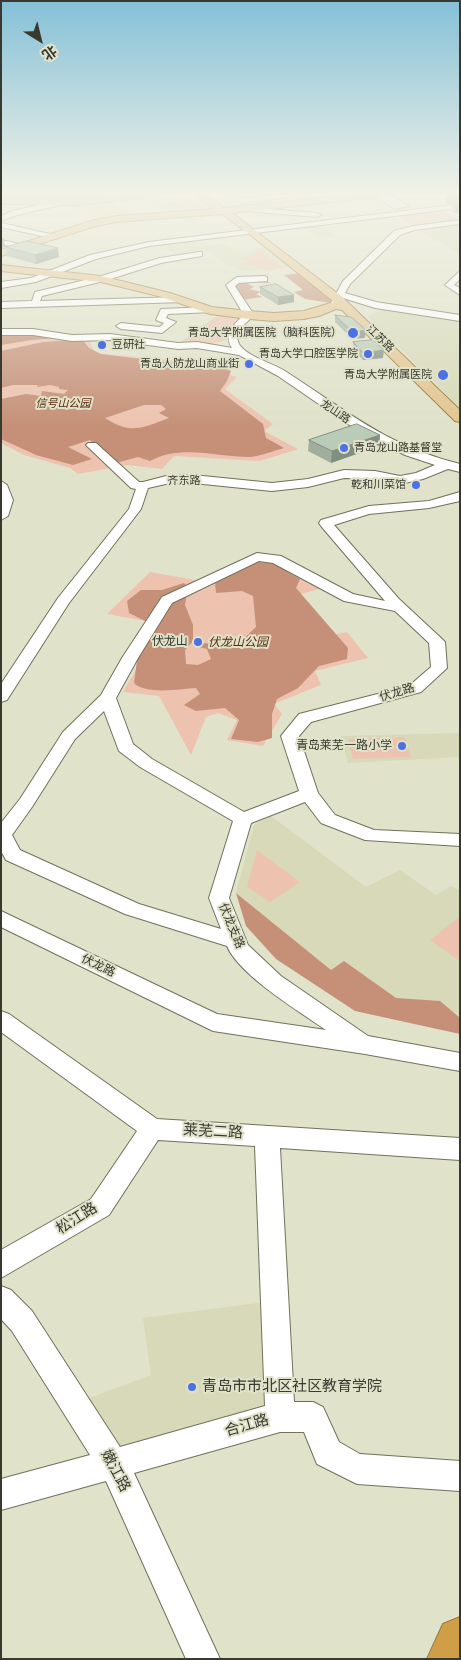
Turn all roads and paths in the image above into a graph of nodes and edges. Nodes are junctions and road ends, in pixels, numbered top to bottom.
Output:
1 (37, 271) edge
2 (57, 271) edge
3 (129, 271) edge
4 (302, 271) edge
5 (358, 271) edge
6 (53, 273) junction
7 (460, 274) edge
8 (102, 279) junction
9 (264, 279) dead end
10 (346, 283) junction
11 (1, 285) edge
12 (321, 286) junction
13 (460, 292) edge
14 (180, 300) junction
15 (34, 304) junction
16 (342, 304) junction
17 (1, 305) edge
18 (375, 305) junction
19 (210, 310) junction
20 (112, 312) dead end
21 (17, 314) dead end
22 (249, 315) junction
23 (313, 315) junction
24 (460, 318) edge
25 (112, 325) dead end
26 (62, 326) dead end
27 (1, 332) edge
28 (33, 332) junction
29 (233, 338) junction
30 (204, 347) junction
31 (244, 353) junction
32 (460, 418) edge
33 (92, 445) dead end
34 (446, 465) junction
35 (460, 468) edge
36 (1, 485) edge
37 (143, 486) junction
38 (460, 496) edge
39 (1, 516) edge
40 (401, 608) junction
41 (1, 697) edge
42 (108, 698) junction
43 (309, 794) junction
44 (243, 819) junction
45 (460, 840) edge
46 (1, 918) edge
47 (236, 941) junction
48 (1, 1020) edge
49 (365, 1045) junction
50 (460, 1062) edge
51 (152, 1129) junction
52 (267, 1136) junction
53 (460, 1149) edge
54 (1, 1264) edge
55 (1, 1299) edge
56 (280, 1417) junction
57 (114, 1465) junction
58 (460, 1476) edge
59 (1, 1495) edge
60 (460, 1642) edge
61 (203, 1659) edge
62 (452, 1659) edge

1 - 6 main road
2 - 6 street
3 - 8 street
4 - 12 main road, 江苏路
5 - 10 street
6 - 8 main road
6 - 11 street
7 - 13 street
8 - 14 main road
8 - 15 street
9 - 22 street
10 - 12 street
10 - 16 street
12 - 16 main road, 江苏路
14 - 15 street
14 - 19 main road
15 - 17 street
16 - 18 street
16 - 18 street
16 - 23 main road
16 - 23 main road
16 - 32 main road, 江苏路
18 - 24 street
19 - 22 main road
19 - 25 street
20 - 21 street
22 - 23 main road
22 - 29 street
26 - 28 street
27 - 28 street, 龙山路
28 - 30 street, 龙山路
29 - 30 street
29 - 31 street, 龙山路
30 - 31 street, 龙山路
31 - 34 street, 龙山路
33 - 37 street
34 - 35 street, 龙山路
34 - 37 street, 齐东路
36 - 39 street
37 - 41 street
38 - 40 street, 伏龙路
40 - 42 street
40 - 43 street, 伏龙路
42 - 44 street
42 - 47 street
43 - 44 street
43 - 45 street, 伏龙路
44 - 47 street, 伏龙支路
46 - 49 street, 伏龙路
47 - 49 street, 伏龙支路
48 - 51 street
49 - 50 street, 伏龙路
51 - 52 street, 莱芜二路
51 - 54 street, 松江路
52 - 53 street, 莱芜二路
52 - 56 street, 合江路
55 - 57 street, 嫩江路
56 - 57 street, 合江路
56 - 58 street
57 - 59 street, 合江路
57 - 61 street, 嫩江路
60 - 62 highway

